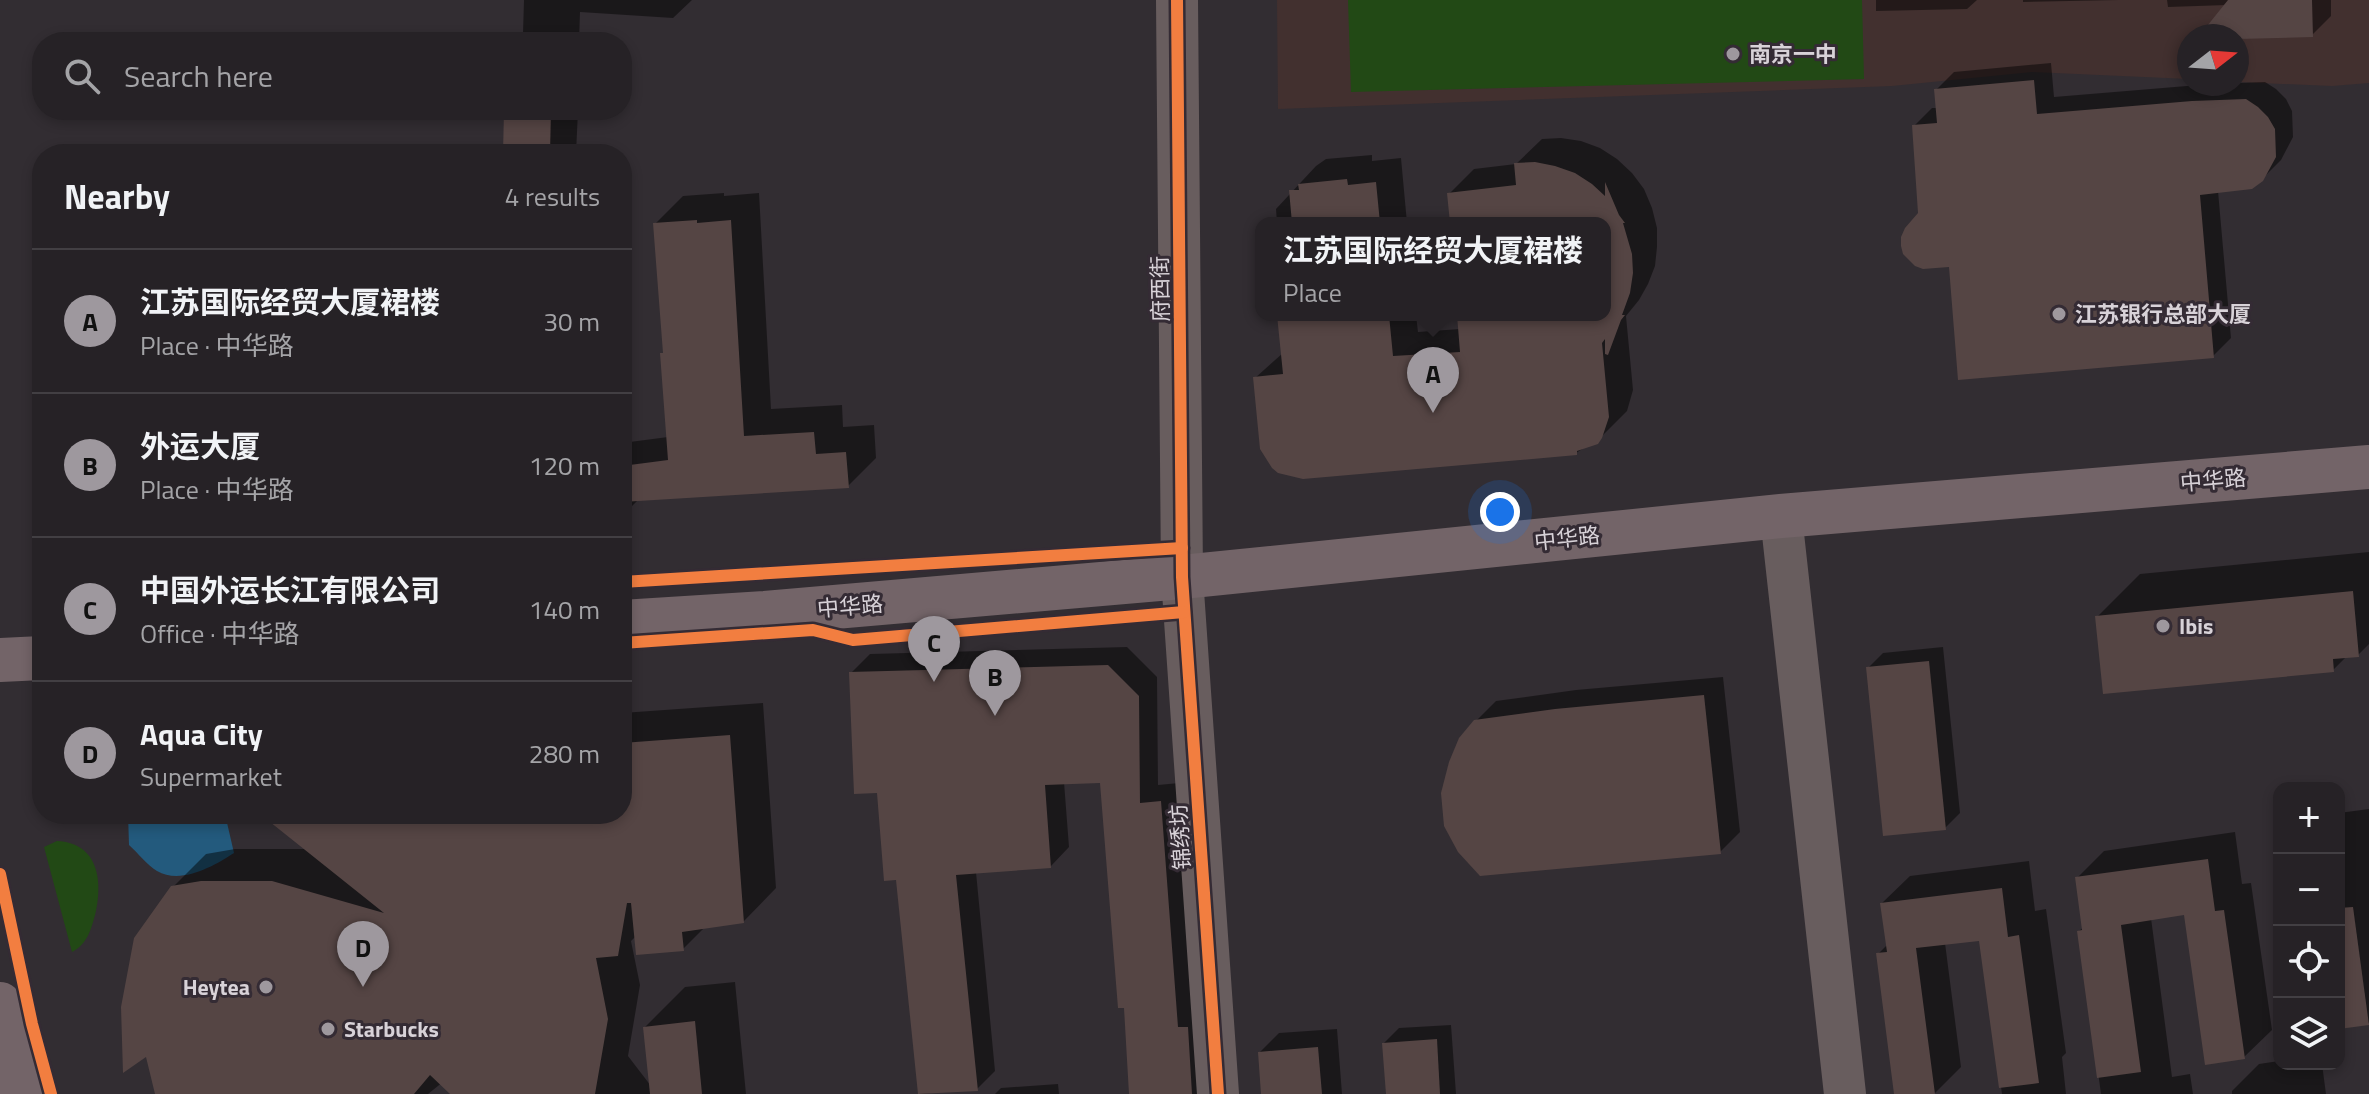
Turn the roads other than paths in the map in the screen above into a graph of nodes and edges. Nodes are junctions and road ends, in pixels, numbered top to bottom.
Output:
1 (1177, 0) edge
2 (2369, 467) edge
3 (1781, 516) junction
4 (1182, 577) junction
5 (632, 621) edge
6 (32, 658) edge
7 (0, 660) edge
8 (0, 1004) edge
9 (21, 1094) edge
10 (1218, 1094) edge
11 (1845, 1094) edge

1 - 4 street, 府西街
2 - 3 main road, 中华路
3 - 4 main road, 中华路
3 - 11 street
4 - 5 main road, 中华路
4 - 10 street, 锦绣坊
6 - 7 main road
8 - 9 main road

